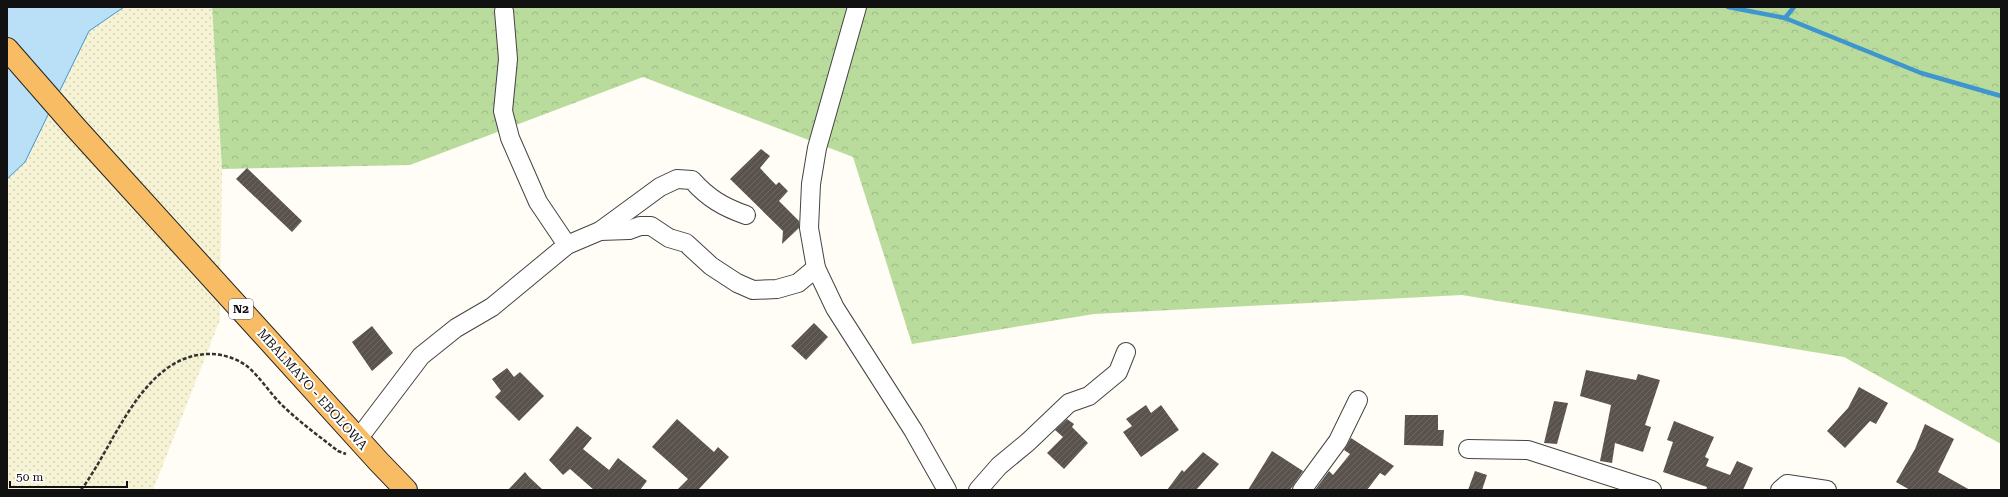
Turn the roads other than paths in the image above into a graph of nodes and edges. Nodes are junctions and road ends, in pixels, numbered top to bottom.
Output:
1 (857, 7) edge
2 (504, 11) dead end
3 (7, 49) edge
4 (746, 215) dead end
5 (600, 231) junction
6 (567, 245) junction
7 (816, 268) junction
8 (1126, 352) dead end
9 (1358, 400) dead end
10 (354, 447) junction
11 (1468, 449) dead end
12 (406, 490) edge
13 (947, 490) edge
14 (978, 490) edge
15 (1302, 490) edge
16 (1652, 490) edge
17 (1780, 490) edge
18 (1827, 490) edge

1 - 7 street
2 - 6 street
3 - 10 highway, MBALMAYO - EBOLOWA / N2
4 - 5 street
5 - 6 street
5 - 7 street
6 - 10 street
7 - 13 street
8 - 14 street
9 - 15 street
10 - 12 highway, MBALMAYO - EBOLOWA / N2
11 - 16 street
17 - 18 street

